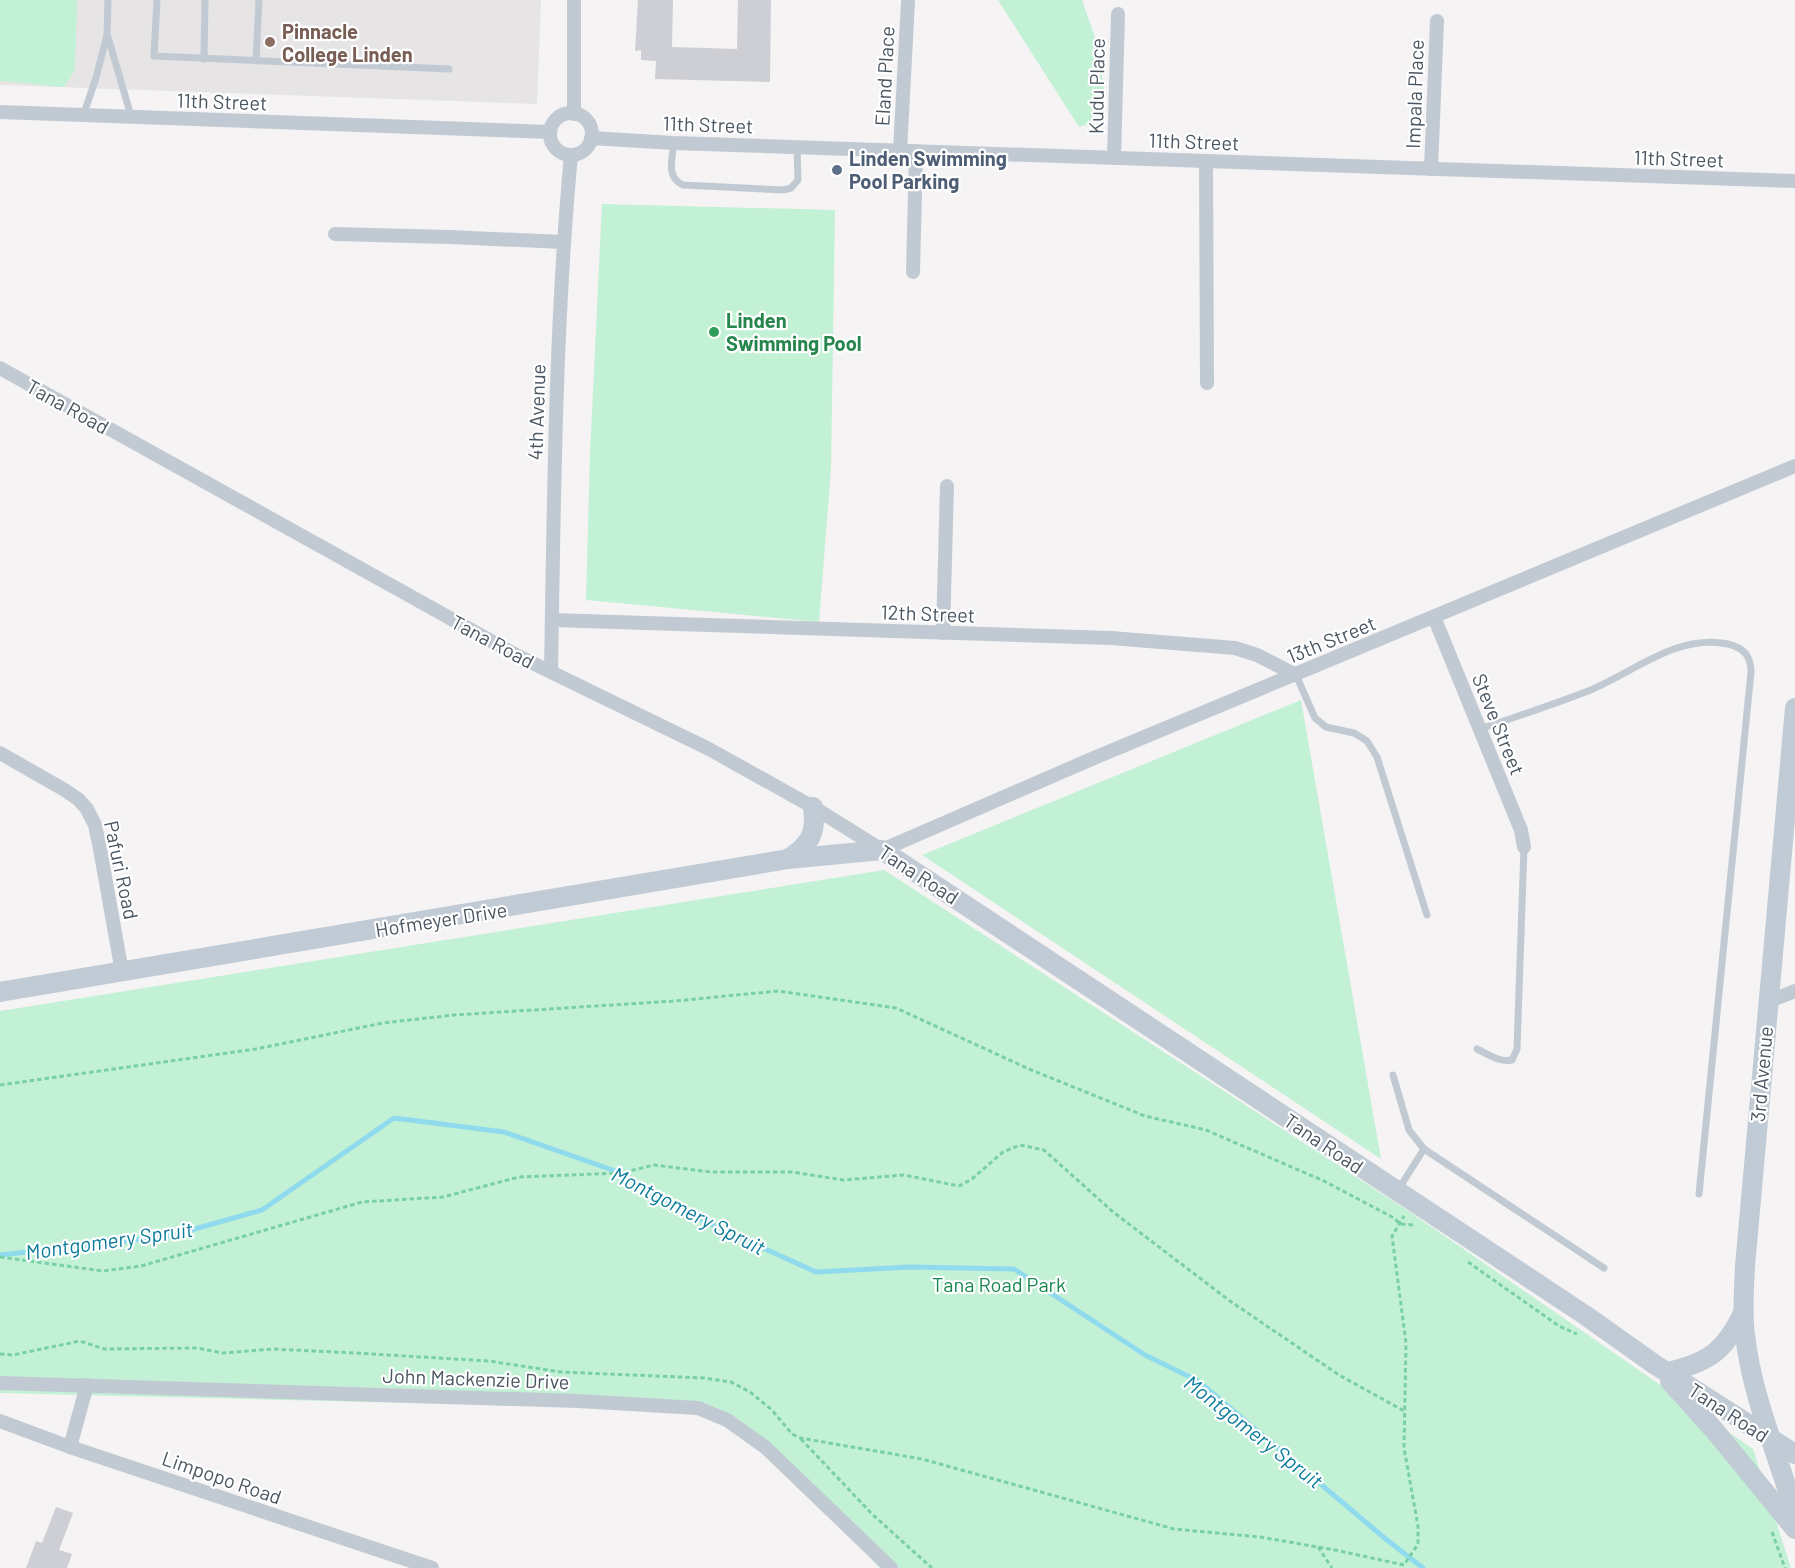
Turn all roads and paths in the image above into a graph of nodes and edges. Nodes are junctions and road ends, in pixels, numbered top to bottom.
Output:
1 (108, 0) edge
2 (157, 0) edge
3 (205, 0) edge
4 (259, 0) edge
5 (574, 0) edge
6 (908, 2) dead end
7 (1118, 14) dead end
8 (1437, 21) dead end
9 (107, 35) junction
10 (204, 58) junction
11 (256, 61) junction
12 (449, 69) dead end
13 (0, 112) edge
14 (574, 114) junction
15 (83, 116) junction
16 (131, 118) junction
17 (550, 132) junction
18 (591, 138) junction
19 (674, 143) junction
20 (797, 147) junction
21 (900, 151) junction
22 (915, 151) junction
23 (571, 155) junction
24 (1114, 158) junction
25 (1206, 161) junction
26 (1431, 169) junction
27 (1795, 181) edge
28 (334, 234) dead end
29 (563, 242) junction
30 (913, 272) dead end
31 (0, 368) edge
32 (1207, 383) dead end
33 (1795, 466) edge
34 (947, 486) dead end
35 (1434, 617) junction
36 (552, 620) junction
37 (943, 633) junction
38 (551, 672) junction
39 (1296, 675) junction
40 (1795, 708) edge
41 (1480, 729) junction
42 (0, 753) edge
43 (1793, 757) edge
44 (813, 807) junction
45 (1524, 847) joint
46 (882, 850) junction
47 (788, 859) junction
48 (1427, 915) dead end
49 (123, 972) junction
50 (1795, 991) edge
51 (0, 992) edge
52 (1767, 1002) junction
53 (1477, 1049) dead end
54 (1393, 1075) dead end
55 (0, 1085) edge
56 (1424, 1149) junction
57 (1699, 1194) dead end
58 (1405, 1196) junction
59 (1400, 1224) junction
60 (1418, 1226) dead end
61 (1461, 1256) dead end
62 (0, 1257) edge
63 (1604, 1268) dead end
64 (1743, 1313) junction
65 (1586, 1338) dead end
66 (1661, 1368) junction
67 (0, 1383) edge
68 (87, 1384) junction
69 (1406, 1412) junction
70 (0, 1421) edge
71 (1769, 1437) junction
72 (800, 1438) dead end
73 (70, 1447) junction
74 (1795, 1454) edge
75 (1795, 1514) edge
76 (1768, 1523) dead end
77 (1795, 1529) edge
78 (1318, 1547) dead end
79 (1404, 1565) dead end
80 (432, 1568) edge
81 (891, 1568) edge
82 (932, 1568) edge
83 (1332, 1568) edge
84 (1785, 1568) edge

1 - 9 lane
2 - 10 lane
3 - 10 lane
4 - 11 lane
5 - 14 street
6 - 21 street, Eland Place
7 - 24 street, Kudu Place
8 - 26 street, Impala Place
9 - 15 lane
9 - 16 lane
10 - 11 lane
11 - 12 lane
13 - 15 street, 11th Street
14 - 17 street
14 - 18 street
15 - 16 street, 11th Street
16 - 17 street, 11th Street
17 - 23 street
18 - 19 street, 11th Street
18 - 23 street
19 - 20 street, 11th Street
19 - 20 lane
20 - 21 street, 11th Street
21 - 22 street, 11th Street
22 - 24 street, 11th Street
22 - 30 street
23 - 29 street, 4th Avenue
24 - 25 street, 11th Street
25 - 26 street, 11th Street
25 - 32 street
26 - 27 street, 11th Street
28 - 29 street
29 - 36 street, 4th Avenue
31 - 38 street, Tana Road
33 - 35 street, 13th Street
34 - 37 street
35 - 39 street, 13th Street
35 - 41 street, Steve Street
36 - 37 street, 12th Street
36 - 38 street, 4th Avenue
37 - 39 street, 12th Street
38 - 44 street, Tana Road
39 - 46 street, 13th Street
39 - 48 lane
40 - 43 main road, 3rd Avenue
41 - 45 street, Steve Street
41 - 57 lane
42 - 49 street, Pafuri Road
43 - 52 main road, 3rd Avenue
44 - 46 street, Tana Road
44 - 47 main road
45 - 53 lane
46 - 47 main road, Hofmeyer Drive
46 - 58 main road, Tana Road
47 - 49 main road, Hofmeyer Drive
49 - 51 main road, Hofmeyer Drive
50 - 52 street
52 - 64 main road, 3rd Avenue
54 - 56 lane
55 - 59 path
56 - 58 lane
56 - 63 lane
58 - 59 path
58 - 66 main road, Tana Road
59 - 60 path
59 - 69 path
61 - 65 path
62 - 69 path
64 - 66 main road
64 - 71 main road, 3rd Avenue
66 - 71 main road, Tana Road
66 - 77 main road
67 - 68 street, John Mackenzie Drive
68 - 73 street
68 - 81 street, John Mackenzie Drive
69 - 79 path
70 - 73 street, Limpopo Road
71 - 74 main road, Tana Road
71 - 75 main road, 3rd Avenue
72 - 82 path
73 - 80 street, Limpopo Road
76 - 84 path
78 - 83 path

